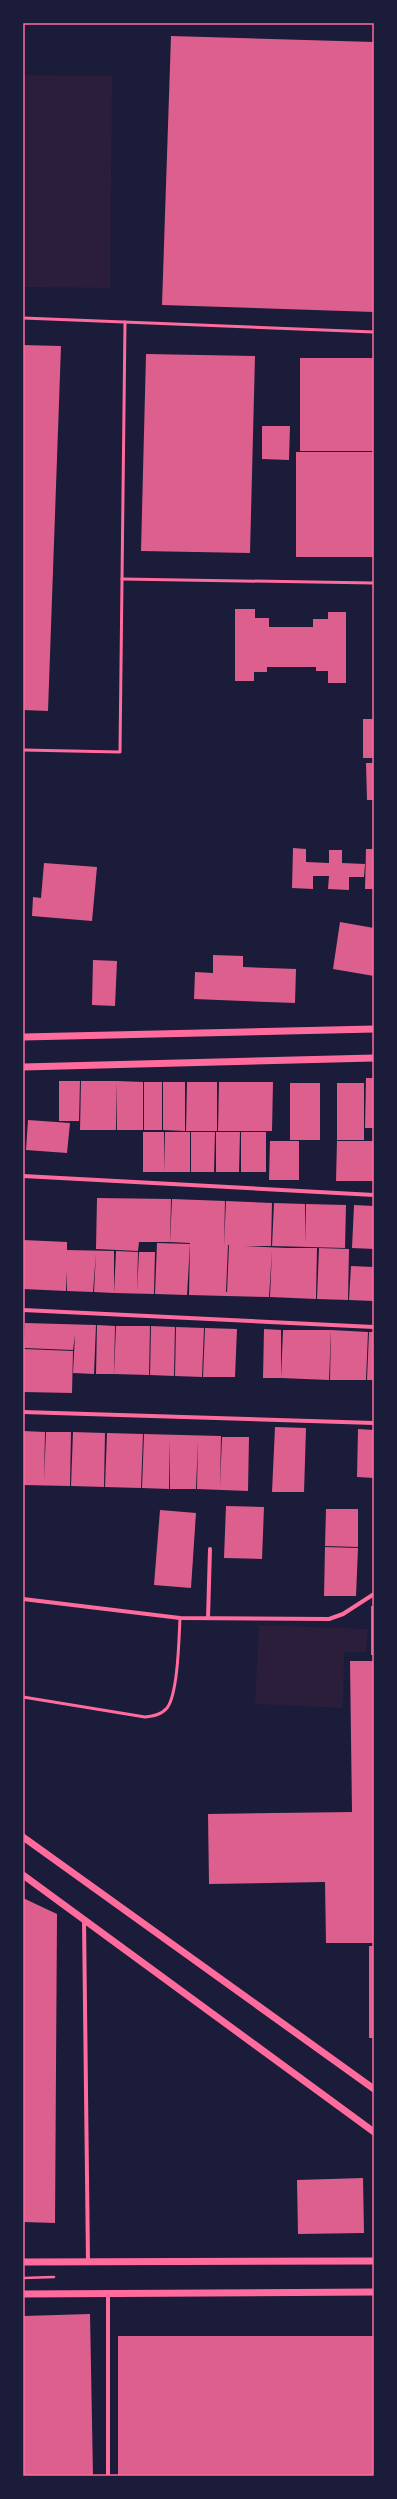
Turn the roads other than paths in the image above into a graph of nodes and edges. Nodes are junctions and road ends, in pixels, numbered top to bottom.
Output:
1 (23, 318) edge
2 (125, 322) junction
3 (374, 332) edge
4 (122, 579) junction
5 (374, 583) edge
6 (23, 750) edge
7 (374, 1029) edge
8 (23, 1037) edge
9 (374, 1058) edge
10 (23, 1066) edge
11 (23, 1176) edge
12 (374, 1195) edge
13 (23, 1310) edge
14 (374, 1327) edge
15 (23, 1412) edge
16 (374, 1423) edge
17 (210, 1549) dead end
18 (374, 1594) edge
19 (23, 1599) edge
20 (180, 1618) junction
21 (208, 1618) junction
22 (23, 1697) edge
23 (23, 1837) edge
24 (23, 1875) edge
25 (84, 1920) junction
26 (374, 2089) edge
27 (374, 2132) edge
28 (374, 2261) edge
29 (23, 2262) edge
30 (88, 2262) junction
31 (374, 2292) edge
32 (23, 2294) edge
33 (108, 2294) junction
34 (108, 2476) edge

1 - 2 lane
2 - 3 lane
2 - 4 lane
4 - 5 lane
4 - 6 lane
7 - 8 street
9 - 10 street
11 - 12 street
13 - 14 street
15 - 16 street
17 - 21 street
18 - 21 street
19 - 20 street
20 - 21 street
20 - 22 lane
23 - 26 street
24 - 25 street
25 - 27 street
25 - 30 street
28 - 30 street
29 - 30 street
31 - 33 street
32 - 33 street
33 - 34 street

